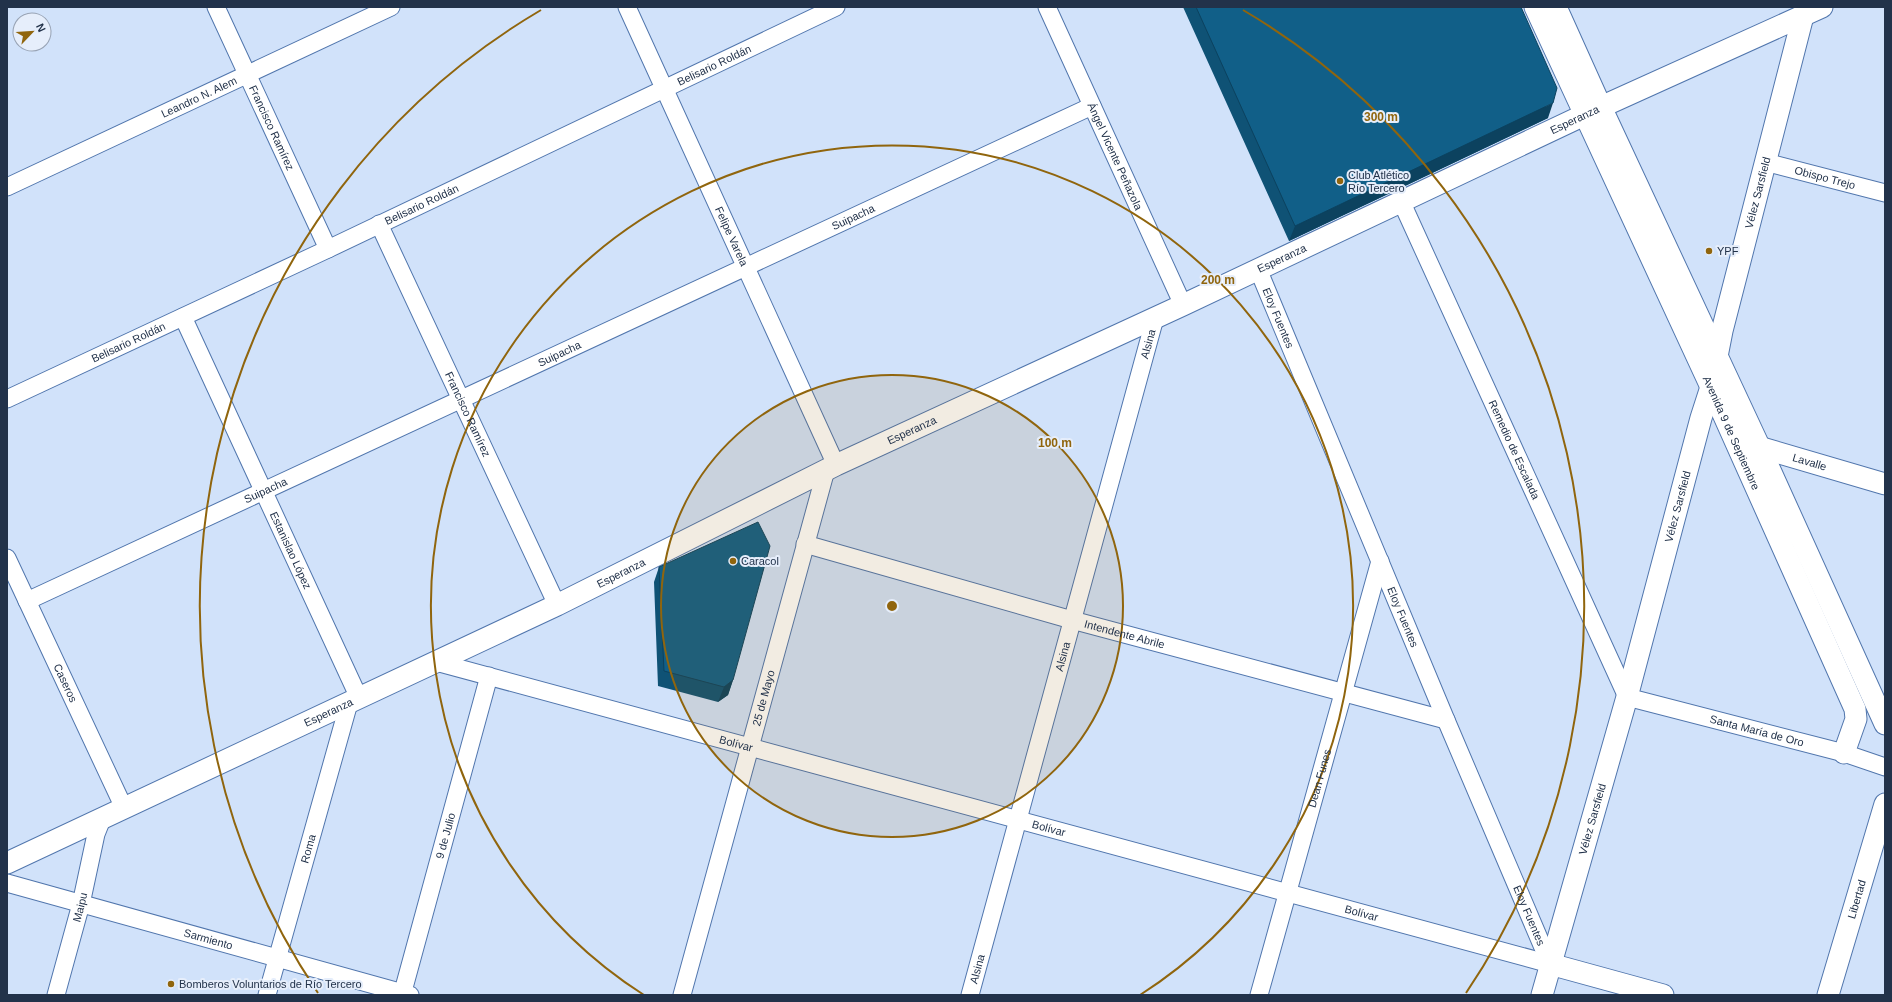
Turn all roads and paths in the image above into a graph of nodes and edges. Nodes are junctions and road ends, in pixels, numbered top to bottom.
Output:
1 (216, 7) edge
2 (391, 7) edge
3 (627, 7) edge
4 (836, 7) edge
5 (1047, 7) edge
6 (1535, 7) edge
7 (1556, 7) edge
8 (1822, 7) edge
9 (1801, 12) edge
10 (247, 75) junction
11 (664, 88) junction
12 (1092, 106) junction
13 (1593, 111) junction
14 (1766, 162) junction
15 (7, 187) edge
16 (1885, 193) edge
17 (1402, 203) junction
18 (378, 224) junction
19 (328, 249) junction
20 (746, 267) junction
21 (1258, 269) junction
22 (1183, 305) junction
23 (183, 317) junction
24 (1155, 318) junction
25 (1718, 356) junction
26 (1711, 387) junction
27 (7, 399) edge
28 (461, 399) junction
29 (1734, 440) junction
30 (1760, 448) junction
31 (831, 467) junction
32 (1885, 484) edge
33 (264, 491) junction
34 (805, 544) junction
35 (7, 558) edge
36 (1380, 561) junction
37 (13, 588) edge
38 (27, 601) junction
39 (557, 605) junction
40 (1072, 620) junction
41 (436, 662) junction
42 (489, 676) junction
43 (1344, 693) junction
44 (1627, 697) junction
45 (354, 700) junction
46 (1446, 720) junction
47 (1885, 724) edge
48 (750, 747) junction
49 (1844, 753) junction
50 (1885, 767) edge
51 (1885, 804) edge
52 (124, 808) junction
53 (102, 818) junction
54 (1018, 820) junction
55 (7, 863) edge
56 (7, 883) edge
57 (1288, 893) junction
58 (81, 904) junction
59 (277, 958) junction
60 (1550, 964) junction
61 (405, 994) edge
62 (56, 995) edge
63 (267, 995) edge
64 (682, 995) edge
65 (970, 995) edge
66 (1259, 995) edge
67 (1542, 995) edge
68 (1663, 995) edge
69 (1828, 995) edge

1 - 10 street, Francisco Ramírez
2 - 10 street, Leandro N. Alem
3 - 11 street, Felipe Varela
4 - 11 street, Belisario Roldán
5 - 12 street, Ángel Vicente Peñazola
6 - 13 main road
7 - 13 main road
8 - 9 main road, Esperanza
9 - 13 main road, Esperanza
9 - 14 main road, Vélez Sarsfield
10 - 15 street, Leandro N. Alem
10 - 19 street, Francisco Ramírez
11 - 18 street, Belisario Roldán
11 - 20 street, Felipe Varela
12 - 20 street, Suipacha
12 - 22 street, Ángel Vicente Peñazola
13 - 17 main road, Esperanza
13 - 25 main road, Avenida 9 de Septiembre
13 - 26 main road, Avenida 9 de Septiembre
14 - 16 street, Obispo Trejo
14 - 25 main road, Vélez Sarsfield
17 - 21 main road, Esperanza
17 - 44 street, Remedio de Escalada
18 - 19 street, Belisario Roldán
18 - 28 street, Francisco Ramírez
19 - 23 street, Belisario Roldán
20 - 28 street, Suipacha
20 - 31 street, Felipe Varela
21 - 22 main road, Esperanza
21 - 36 street, Eloy Fuentes
22 - 24 main road, Esperanza
23 - 27 street, Belisario Roldán
23 - 33 street, Estanislao López
24 - 31 main road, Esperanza
24 - 40 street, Alsina
25 - 26 main road, Vélez Sarsfield
25 - 30 main road, Avenida 9 de Septiembre
26 - 29 main road, Avenida 9 de Septiembre
26 - 44 main road, Vélez Sarsfield
28 - 33 street, Suipacha
28 - 39 street, Francisco Ramírez
29 - 30 main road, Lavalle
29 - 49 main road, Avenida 9 de Septiembre
30 - 32 main road, Lavalle
30 - 47 main road, Avenida 9 de Septiembre
31 - 34 street, 25 de Mayo
31 - 39 main road, Esperanza
33 - 38 street, Suipacha
33 - 45 street, Estanislao López
34 - 40 street, Intendente Abrile
34 - 48 street, 25 de Mayo
35 - 37 street, Caseros
36 - 43 street, Dean Funes
36 - 46 street, Eloy Fuentes
37 - 38 street, Caseros
38 - 52 street, Caseros
39 - 41 main road, Esperanza
40 - 43 street, Intendente Abrile
40 - 54 street, Alsina
41 - 42 street, Bolívar
41 - 45 main road, Esperanza
42 - 48 street, Bolívar
42 - 61 street, 9 de Julio
43 - 46 street, Intendente Abrile
43 - 57 street, Dean Funes
44 - 49 street, Santa María de Oro
44 - 60 main road, Vélez Sarsfield
45 - 52 main road, Esperanza
45 - 59 street, Roma
46 - 60 street, Eloy Fuentes
48 - 54 street, Bolívar
48 - 64 street, 25 de Mayo
49 - 50 street, Santa María de Oro
51 - 69 main road, Libertad
52 - 53 main road, Esperanza
53 - 55 main road, Esperanza
53 - 58 street, Maipu
54 - 57 street, Bolívar
54 - 65 street, Alsina
56 - 58 street, Sarmiento
57 - 60 street, Bolívar
57 - 66 street, Dean Funes
58 - 59 street, Sarmiento
58 - 62 street, Maipu
59 - 61 street, Sarmiento
59 - 63 street, Roma
60 - 67 main road, Vélez Sarsfield
60 - 68 main road, Bolívar

